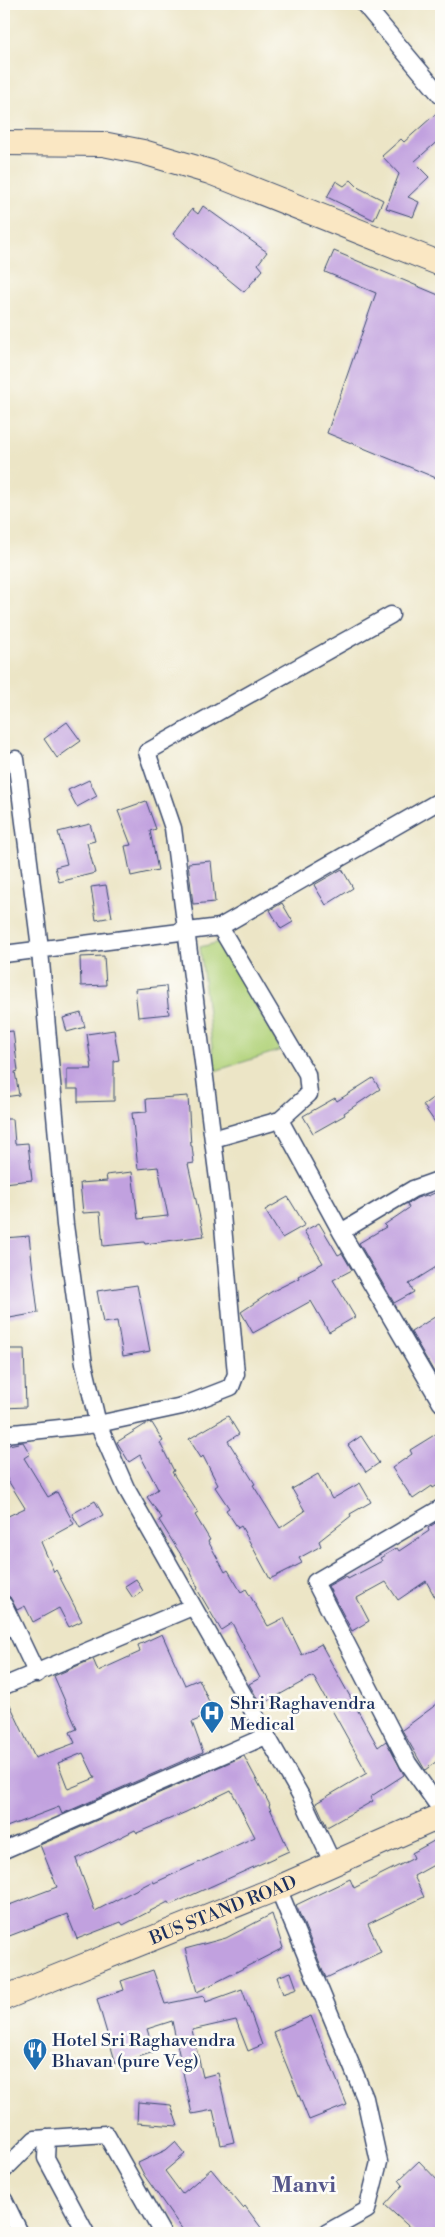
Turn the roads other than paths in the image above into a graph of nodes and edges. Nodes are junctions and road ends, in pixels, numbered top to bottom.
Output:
1 (364, 4) edge
2 (441, 96) edge
3 (4, 143) edge
4 (441, 264) edge
5 (392, 615) dead end
6 (16, 759) dead end
7 (441, 800) edge
8 (220, 927) junction
9 (188, 933) junction
10 (39, 950) junction
11 (4, 954) edge
12 (280, 1120) junction
13 (213, 1139) junction
14 (441, 1179) edge
15 (341, 1232) junction
16 (441, 1403) edge
17 (98, 1424) junction
18 (4, 1434) edge
19 (441, 1508) edge
20 (4, 1604) edge
21 (192, 1607) junction
22 (37, 1674) junction
23 (4, 1686) edge
24 (266, 1736) junction
25 (441, 1810) edge
26 (441, 1816) edge
27 (4, 1850) edge
28 (333, 1864) junction
29 (278, 1888) junction
30 (4, 1998) edge
31 (47, 2138) junction
32 (4, 2170) edge
33 (4, 2200) edge
34 (20, 2233) edge
35 (86, 2233) edge
36 (162, 2233) edge
37 (326, 2233) edge

1 - 2 street
3 - 4 main road
5 - 9 street
6 - 10 street
7 - 8 street
8 - 9 street
8 - 12 street
9 - 10 street
9 - 13 street
10 - 11 street
10 - 17 street
12 - 13 street
12 - 15 street
13 - 17 street
14 - 15 street
15 - 16 street
17 - 18 street
17 - 21 street
19 - 25 street
20 - 22 street
21 - 22 street
21 - 24 street
22 - 23 street
24 - 27 street
24 - 28 street
26 - 28 main road, BUS STAND ROAD
28 - 29 main road, BUS STAND ROAD
29 - 30 main road, BUS STAND ROAD
29 - 37 street
31 - 32 street
31 - 35 street
31 - 36 street
33 - 34 street

